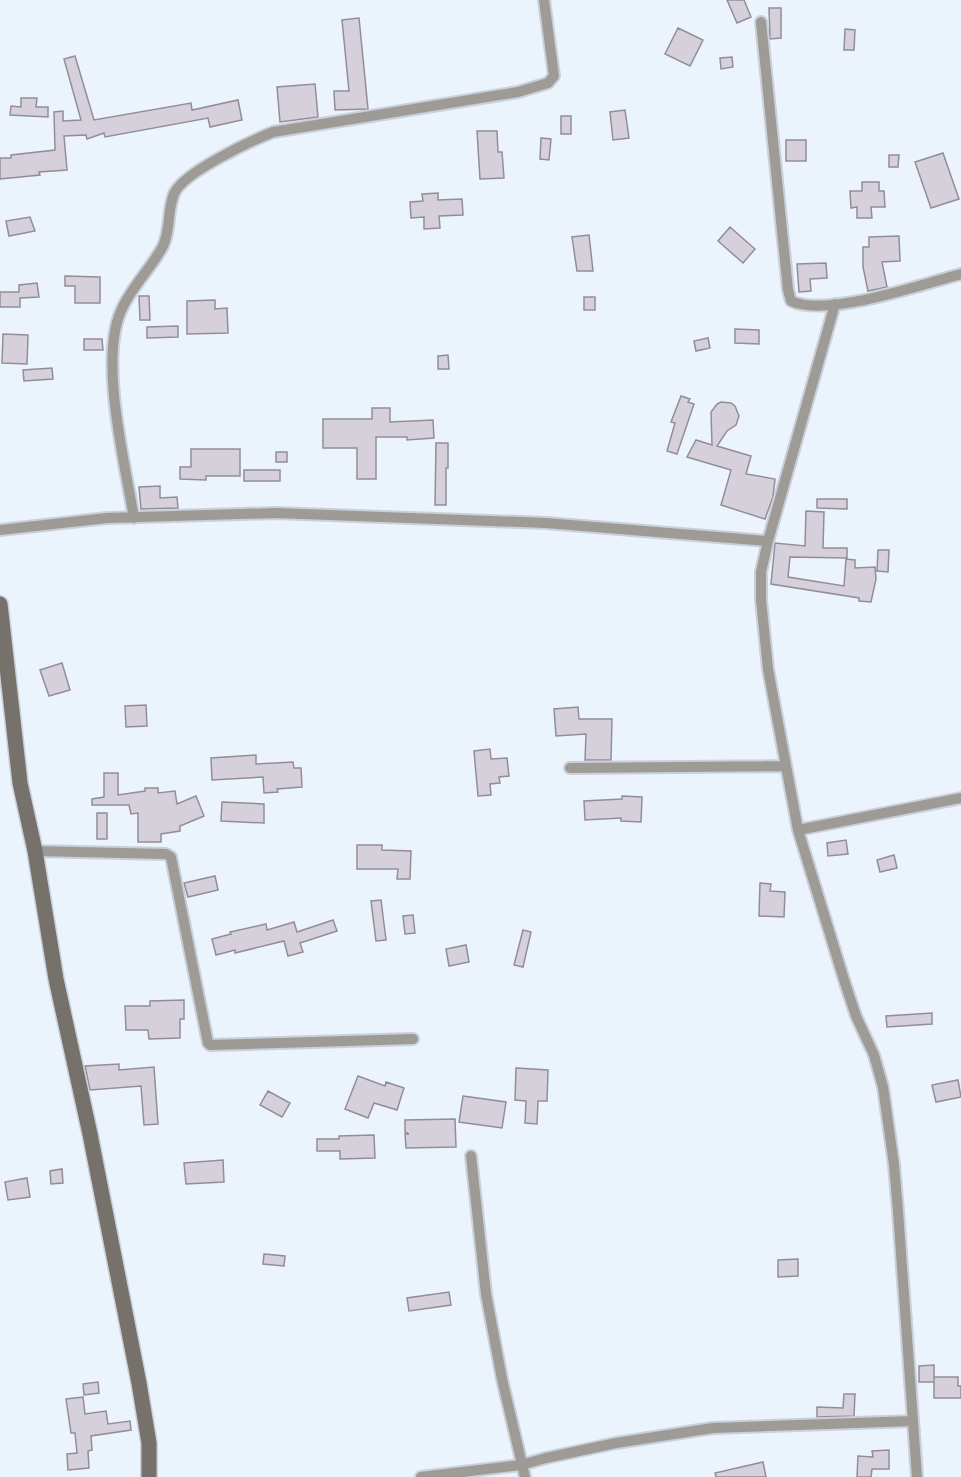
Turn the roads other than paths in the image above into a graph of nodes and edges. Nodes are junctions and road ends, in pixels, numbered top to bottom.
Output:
1 (544, 0) edge
2 (761, 22) dead end
3 (961, 273) edge
4 (835, 304) junction
5 (134, 518) junction
6 (0, 530) edge
7 (768, 541) junction
8 (0, 604) edge
9 (784, 766) junction
10 (570, 768) dead end
11 (961, 798) edge
12 (798, 830) junction
13 (35, 851) junction
14 (412, 1039) dead end
15 (471, 1156) dead end
16 (913, 1421) junction
17 (521, 1466) junction
18 (149, 1477) edge
19 (421, 1477) edge
20 (525, 1477) edge
21 (917, 1477) edge

1 - 5 street
2 - 4 street
3 - 4 street
4 - 7 street
5 - 6 street
5 - 7 street
7 - 9 street
8 - 13 street
9 - 10 street
9 - 12 street
11 - 12 street
12 - 16 street
13 - 14 street
13 - 18 street
15 - 17 street
16 - 17 street
16 - 21 street
17 - 19 street
17 - 20 street

